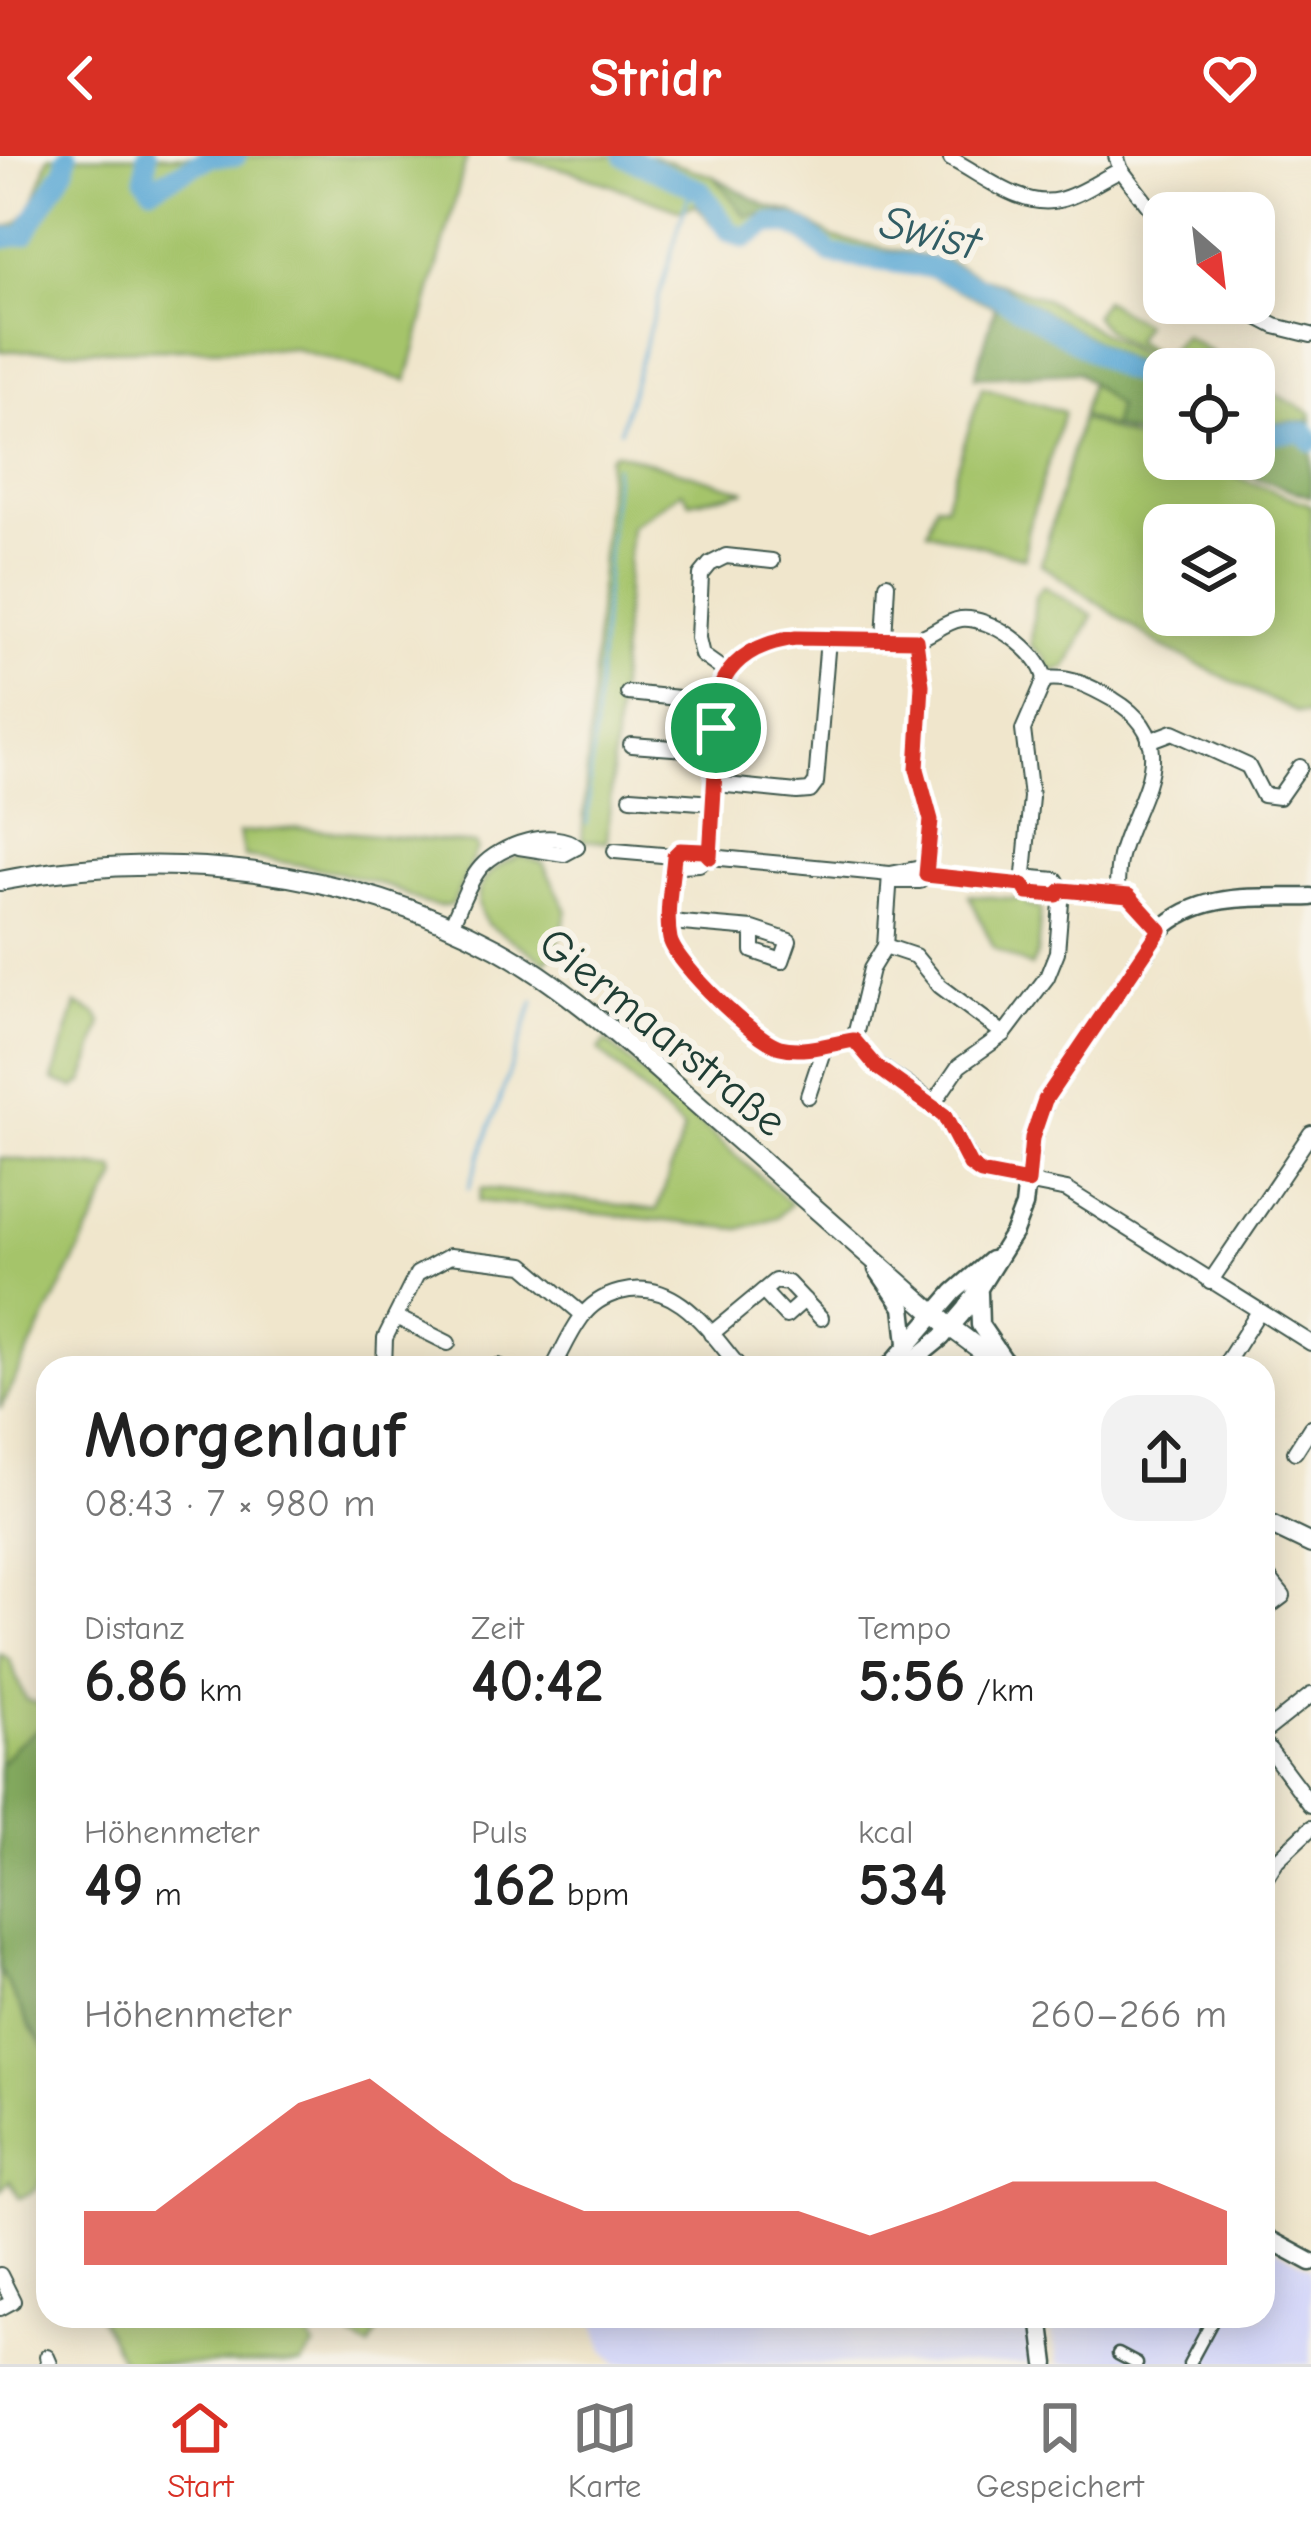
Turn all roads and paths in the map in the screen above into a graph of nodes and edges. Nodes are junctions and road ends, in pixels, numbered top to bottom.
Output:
1 (951, 159) edge
2 (1119, 163) edge
3 (1143, 197) edge
4 (1271, 324) edge
5 (1311, 335) edge
6 (772, 561) dead end
7 (887, 584) dead end
8 (828, 639) junction
9 (884, 639) junction
10 (916, 640) junction
11 (726, 672) junction
12 (1045, 679) junction
13 (628, 693) dead end
14 (718, 702) junction
15 (1149, 741) junction
16 (631, 745) dead end
17 (716, 751) junction
18 (1300, 767) dead end
19 (716, 784) junction
20 (631, 797) dead end
21 (714, 802) junction
22 (516, 847) dead end
23 (615, 851) dead end
24 (674, 856) junction
25 (710, 857) junction
26 (890, 874) junction
27 (926, 875) junction
28 (0, 881) edge
29 (1023, 885) junction
30 (1062, 890) junction
31 (1117, 893) junction
32 (1311, 897) edge
33 (670, 922) junction
34 (450, 927) junction
35 (753, 929) dead end
36 (1160, 930) junction
37 (885, 946) junction
38 (1004, 1034) junction
39 (854, 1040) junction
40 (824, 1045) junction
41 (808, 1096) dead end
42 (933, 1104) junction
43 (1311, 1133) edge
44 (1028, 1182) junction
45 (1001, 1251) junction
46 (867, 1255) junction
47 (1210, 1282) junction
48 (763, 1291) junction
49 (979, 1292) junction
50 (804, 1300) junction
51 (1258, 1313) junction
52 (583, 1315) junction
53 (396, 1317) junction
54 (821, 1318) dead end
55 (943, 1320) junction
56 (711, 1334) junction
57 (1311, 1342) edge
58 (448, 1343) dead end
59 (908, 1343) junction
60 (385, 1356) edge
61 (560, 1356) edge
62 (730, 1356) edge
63 (898, 1356) edge
64 (914, 1356) edge
65 (992, 1356) edge
66 (1000, 1356) edge
67 (1231, 1356) edge
68 (1311, 1427) edge
69 (1295, 1452) dead end
70 (1275, 1527) edge
71 (1311, 1544) edge
72 (1311, 1695) edge
73 (1275, 1726) edge
74 (1275, 1754) edge
75 (1311, 1805) edge
76 (1311, 1828) edge
77 (1275, 1863) edge
78 (1275, 2242) edge
79 (1311, 2262) edge
80 (0, 2275) edge
81 (0, 2308) edge
82 (1042, 2328) edge
83 (1208, 2328) edge
84 (1118, 2354) dead end
85 (1046, 2364) edge
86 (1137, 2364) edge
87 (1189, 2364) edge

1 - 2 street
2 - 3 street
4 - 5 street
6 - 11 street
7 - 9 street
8 - 9 street
8 - 11 street
8 - 19 street
9 - 10 street
10 - 12 street
10 - 27 street
11 - 14 street
12 - 15 street
12 - 29 street
13 - 14 street
14 - 17 street
15 - 18 street
15 - 31 street
16 - 17 street
17 - 19 street
19 - 21 street
20 - 21 street
21 - 25 street
22 - 34 street
23 - 24 street
24 - 25 street
24 - 33 street
25 - 26 street
26 - 27 street
26 - 37 street
27 - 29 street
28 - 34 main road, Giermaarstraße
29 - 30 street
30 - 31 street
30 - 38 street
31 - 36 street
32 - 36 street
33 - 35 street
33 - 40 street
34 - 46 main road, Giermaarstraße
36 - 44 street
37 - 38 street
37 - 39 street
38 - 42 street
39 - 40 street
39 - 42 street
40 - 41 street
42 - 44 street
43 - 47 street
44 - 45 street
44 - 47 street
45 - 49 street
45 - 55 street
46 - 55 main road, Giermaarstraße
46 - 59 street
47 - 51 street
48 - 50 street
48 - 50 street
48 - 56 street
49 - 55 street
49 - 66 street
50 - 54 street
51 - 57 street
51 - 67 street
52 - 53 street
52 - 56 street
52 - 61 street
53 - 58 street
53 - 60 street
55 - 59 street
55 - 64 street
55 - 65 main road, Giermaarstraße
56 - 62 street
59 - 63 street
68 - 69 street
70 - 71 main road
72 - 73 street
74 - 75 street
76 - 77 street
78 - 79 street
80 - 81 street
82 - 85 street
83 - 87 street
84 - 86 street

